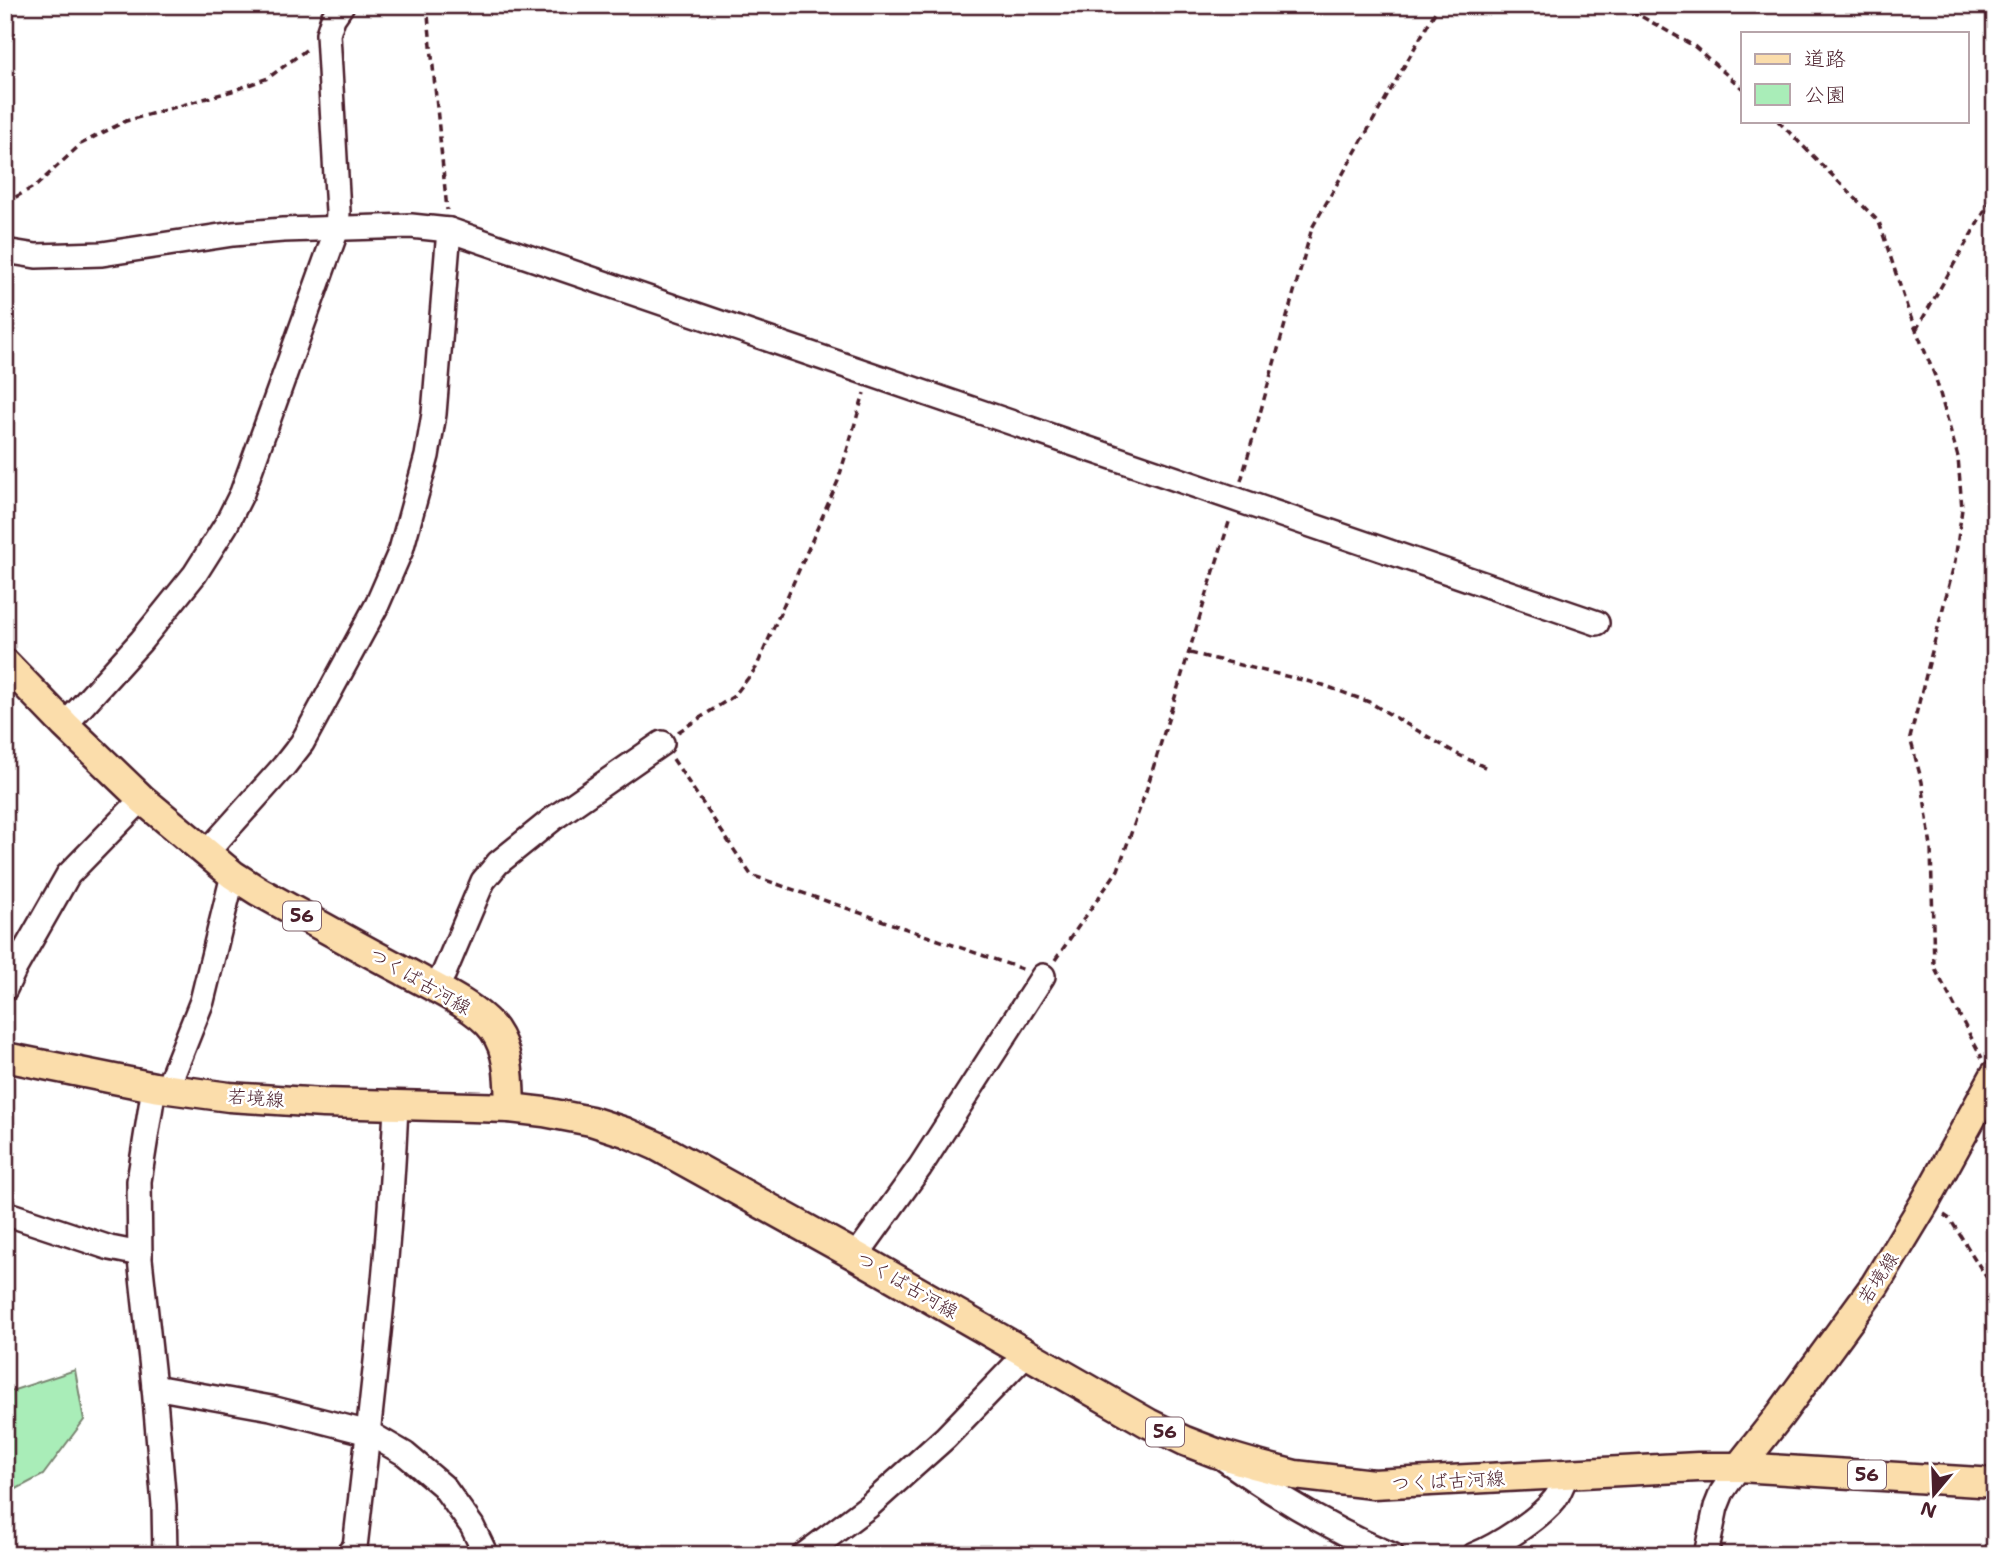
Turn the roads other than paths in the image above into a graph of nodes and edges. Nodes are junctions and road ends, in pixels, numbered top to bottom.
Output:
1 (342, 5) edge
2 (337, 229) junction
3 (449, 230) junction
4 (5, 251) edge
5 (1597, 623) dead end
6 (5, 663) edge
7 (65, 725) junction
8 (662, 743) road end
9 (142, 799) junction
10 (207, 852) junction
11 (233, 875) junction
12 (1044, 976) road end
13 (435, 988) junction
14 (5, 989) edge
15 (5, 1057) edge
16 (1994, 1077) edge
17 (161, 1088) junction
18 (396, 1105) junction
19 (510, 1108) junction
20 (5, 1213) edge
21 (140, 1254) junction
22 (856, 1256) junction
23 (1026, 1354) junction
24 (154, 1387) junction
25 (369, 1433) junction
26 (1216, 1453) junction
27 (1739, 1467) junction
28 (1567, 1475) junction
29 (1995, 1483) edge
30 (1352, 1547) edge
31 (165, 1555) edge
32 (347, 1555) edge
33 (486, 1555) edge
34 (804, 1555) edge
35 (1392, 1555) edge
36 (1474, 1555) edge
37 (1706, 1555) edge

1 - 2 street
2 - 3 street
2 - 4 street
2 - 7 street
3 - 5 street
3 - 10 street
6 - 7 main road, つくば古河線 / 56
7 - 9 main road, つくば古河線 / 56
8 - 13 street
9 - 10 main road, つくば古河線 / 56
9 - 14 street
10 - 11 main road, つくば古河線 / 56
11 - 13 main road, つくば古河線 / 56
11 - 17 street
12 - 22 street
13 - 19 main road, つくば古河線 / 56
15 - 17 main road, 若境線
16 - 27 main road, 若境線
17 - 18 main road, 若境線
17 - 21 street
18 - 19 main road, 若境線
18 - 25 street
19 - 22 main road, つくば古河線 / 56
20 - 21 street
21 - 24 street
22 - 23 main road, つくば古河線 / 56
23 - 26 main road, つくば古河線 / 56
23 - 34 street
24 - 25 street
24 - 31 street
25 - 32 street
25 - 33 street
26 - 28 main road, つくば古河線 / 56
26 - 30 street
27 - 28 main road, つくば古河線 / 56
27 - 29 main road, つくば古河線 / 56
27 - 37 street
28 - 36 street
30 - 35 street

